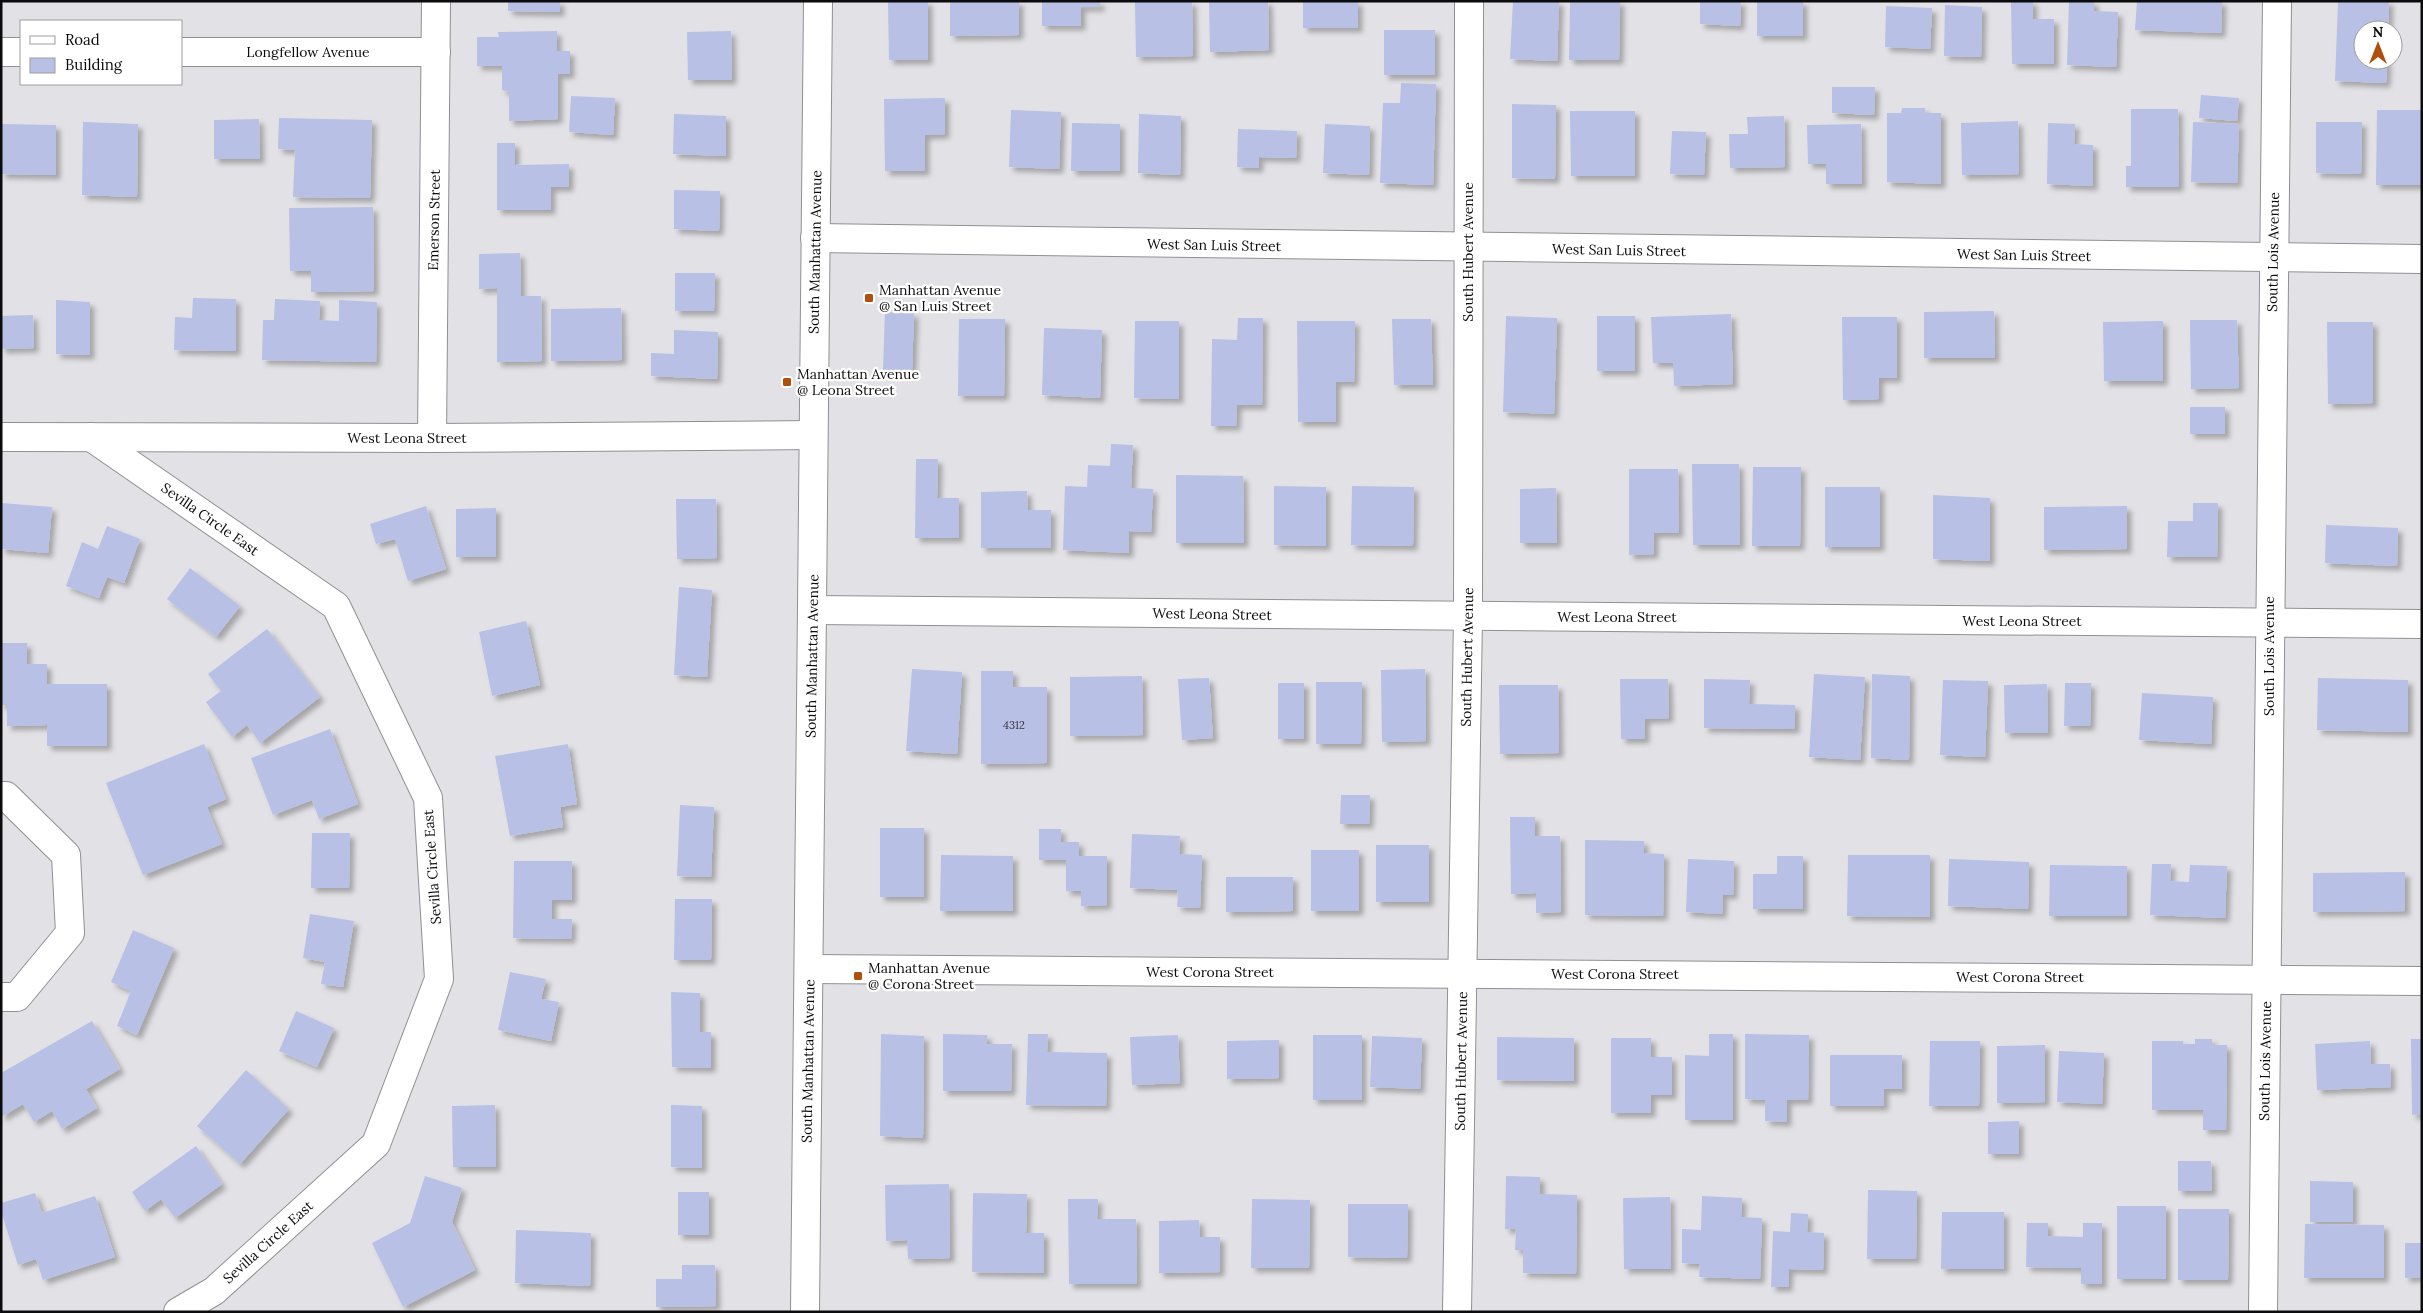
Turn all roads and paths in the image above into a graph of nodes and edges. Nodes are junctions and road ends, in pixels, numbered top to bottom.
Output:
1 (436, 1) edge
2 (818, 1) edge
3 (1469, 1) edge
4 (2277, 1) edge
5 (1, 52) edge
6 (20, 52) edge
7 (182, 52) edge
8 (436, 52) junction
9 (816, 238) junction
10 (1468, 248) junction
11 (2273, 258) junction
12 (2422, 259) edge
13 (813, 435) junction
14 (1, 436) edge
15 (91, 438) junction
16 (432, 438) junction
17 (812, 610) junction
18 (1468, 616) junction
19 (2269, 623) junction
20 (2422, 624) edge
21 (1, 796) edge
22 (809, 969) junction
23 (1462, 973) junction
24 (2266, 979) junction
25 (2422, 981) edge
26 (1, 997) edge
27 (178, 1312) edge
28 (805, 1312) edge
29 (1457, 1312) edge
30 (2263, 1312) edge

1 - 8 street, Emerson Street
2 - 9 street, South Manhattan Avenue
3 - 10 street, South Hubert Avenue
4 - 11 street, South Lois Avenue
5 - 6 street
7 - 8 street, Longfellow Avenue
8 - 16 street, Emerson Street
9 - 10 street, West San Luis Street
9 - 13 street, South Manhattan Avenue
10 - 11 street, West San Luis Street
10 - 18 street, South Hubert Avenue
11 - 12 street, West San Luis Street
11 - 19 street, South Lois Avenue
13 - 16 street, West Leona Street
13 - 17 street, South Manhattan Avenue
14 - 15 street, West Leona Street
15 - 16 street, West Leona Street
15 - 27 street, Sevilla Circle East
17 - 18 street, West Leona Street
17 - 22 street, South Manhattan Avenue
18 - 19 street, West Leona Street
18 - 23 street, South Hubert Avenue
19 - 20 street, West Leona Street
19 - 24 street, South Lois Avenue
21 - 26 street
22 - 23 street, West Corona Street
22 - 28 street, South Manhattan Avenue
23 - 24 street, West Corona Street
23 - 29 street, South Hubert Avenue
24 - 25 street, West Corona Street
24 - 30 street, South Lois Avenue

